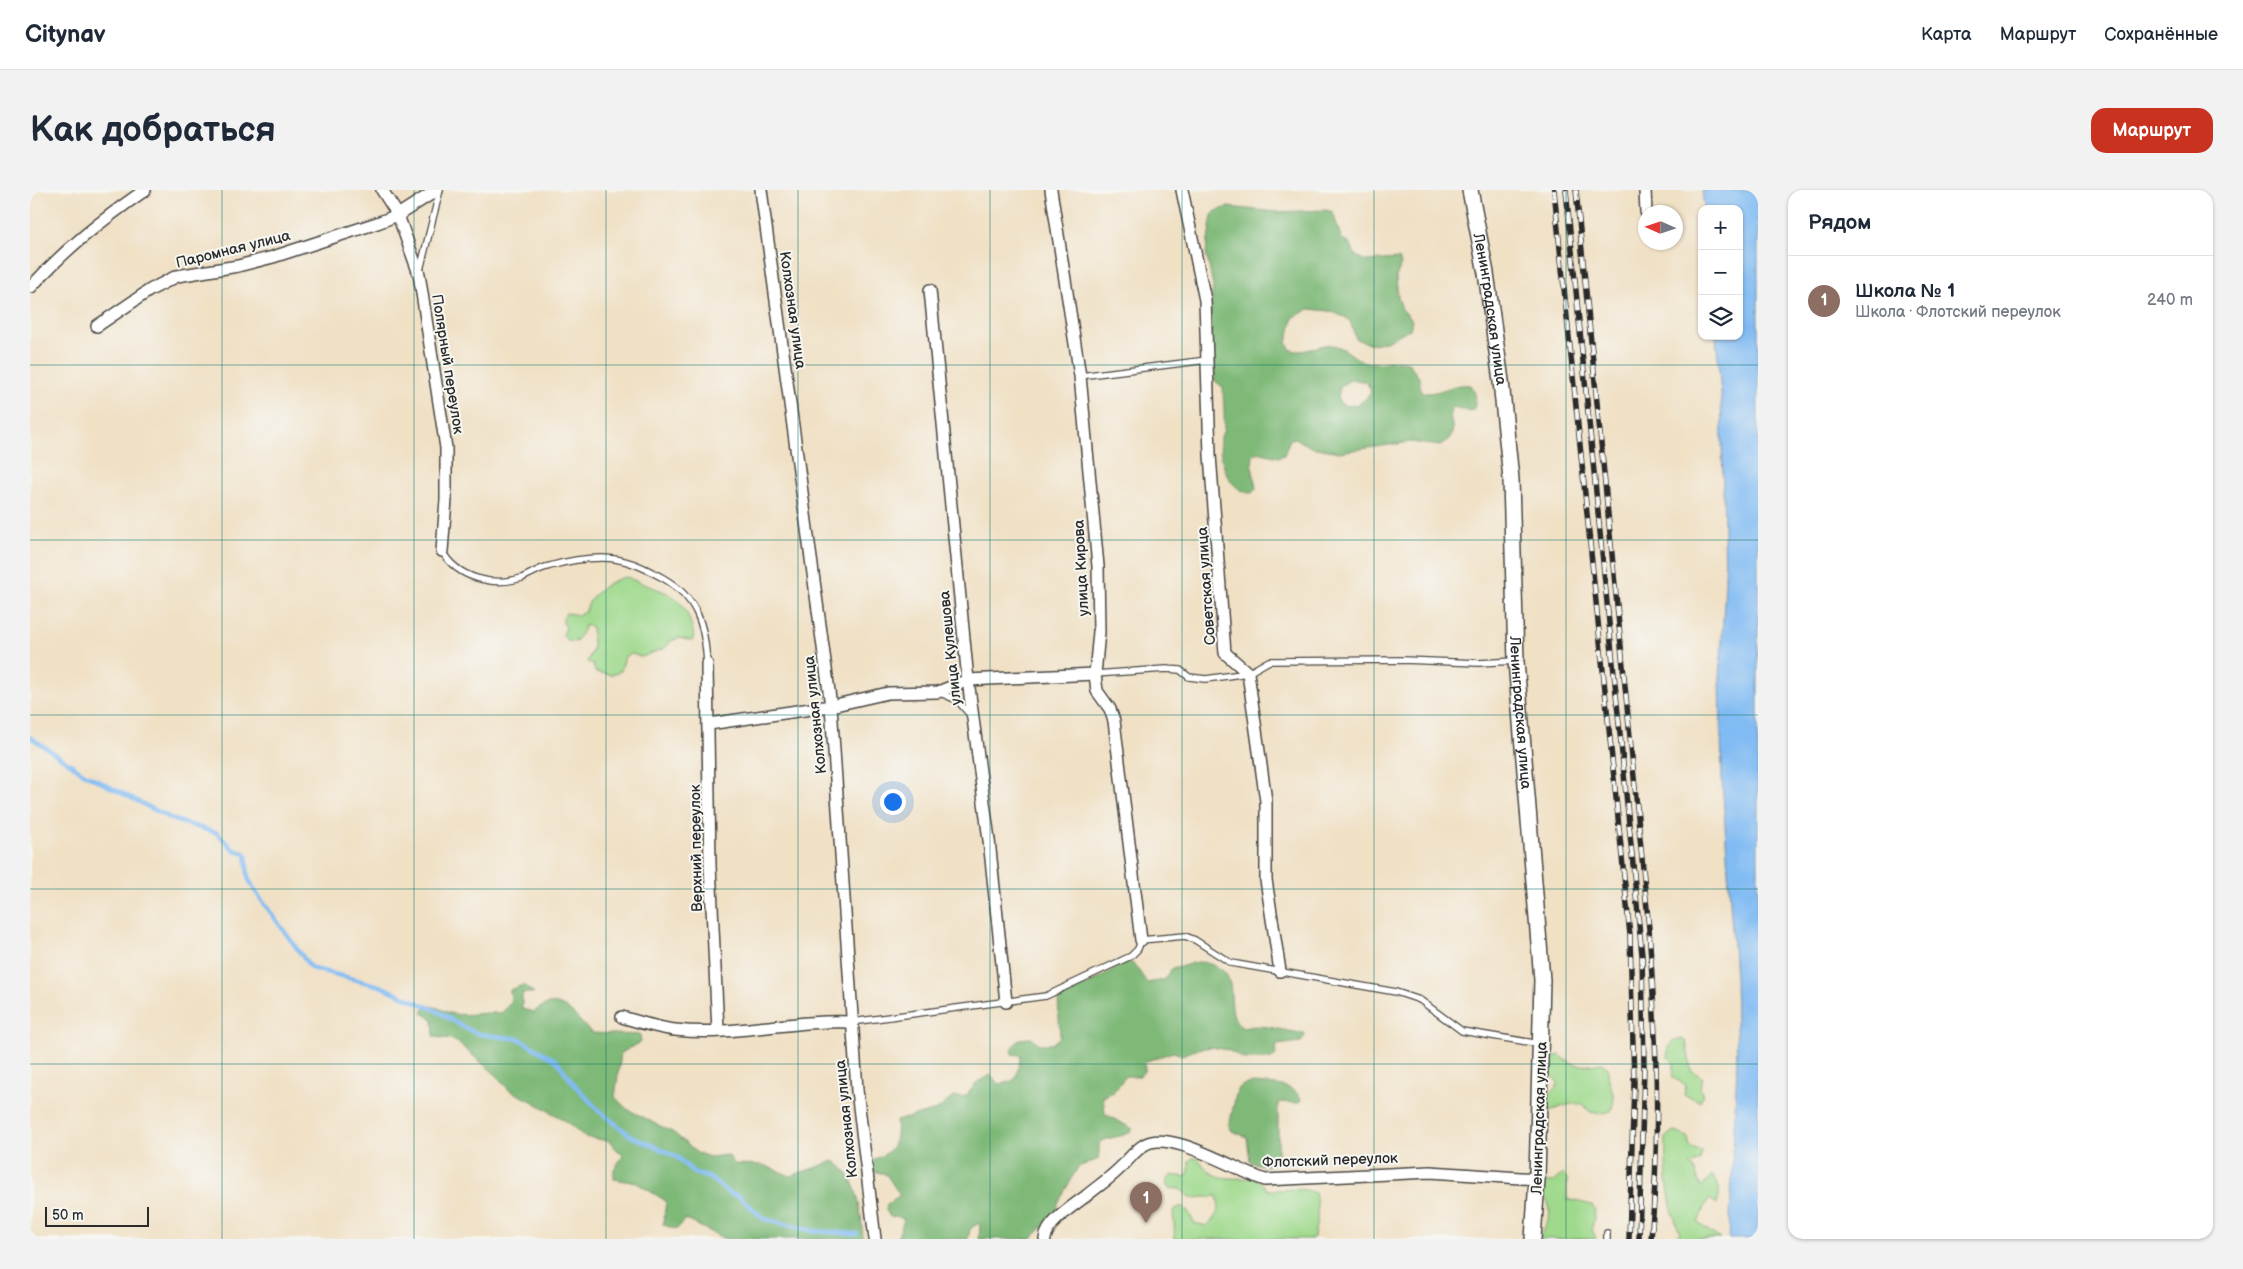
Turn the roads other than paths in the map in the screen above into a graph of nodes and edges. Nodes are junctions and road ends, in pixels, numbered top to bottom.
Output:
1 (145, 190) edge
2 (382, 190) edge
3 (438, 190) edge
4 (761, 190) edge
5 (1051, 190) edge
6 (1182, 190) edge
7 (1470, 190) edge
8 (1645, 190) edge
9 (1646, 205) edge
10 (398, 215) junction
11 (419, 274) junction
12 (31, 287) edge
13 (930, 290) dead end
14 (97, 326) dead end
15 (1206, 360) junction
16 (1080, 376) junction
17 (442, 551) joint
18 (1516, 661) junction
19 (707, 664) joint
20 (1248, 673) junction
21 (1094, 674) junction
22 (968, 680) junction
23 (938, 692) junction
24 (831, 706) junction
25 (973, 721) junction
26 (710, 724) junction
27 (1141, 940) junction
28 (1280, 971) junction
29 (1006, 1002) junction
30 (622, 1018) dead end
31 (852, 1022) junction
32 (718, 1030) junction
33 (1542, 1044) junction
34 (1538, 1179) junction
35 (1045, 1236) edge
36 (874, 1239) edge
37 (1533, 1239) edge

1 - 12 street
2 - 10 street, Полярный переулок
3 - 10 street, Паромная улица
3 - 11 lane
4 - 24 street, Колхозная улица
5 - 16 street, улица Кирова
6 - 15 street, Советская улица
7 - 18 main road, Ленинградская улица
8 - 9 street
10 - 11 street, Полярный переулок
10 - 14 street, Паромная улица
11 - 17 street, Полярный переулок
13 - 22 street, улица Кулешова
15 - 16 lane
15 - 20 street, Советская улица
16 - 21 street, улица Кирова
17 - 19 lane
18 - 20 lane
18 - 33 main road, Ленинградская улица
19 - 26 street, Верхний переулок
20 - 21 lane
20 - 28 street
21 - 22 street
21 - 27 street, улица Кирова
22 - 23 street
22 - 25 street, улица Кулешова
23 - 24 street
23 - 25 lane
24 - 26 street
24 - 31 street, Колхозная улица
25 - 29 street, улица Кулешова
26 - 32 street, Верхний переулок
27 - 28 lane
27 - 29 lane
28 - 33 lane
29 - 31 lane
30 - 32 street
31 - 32 street
31 - 36 street, Колхозная улица
33 - 34 main road, Ленинградская улица
34 - 35 street, Флотский переулок
34 - 37 main road, Ленинградская улица

